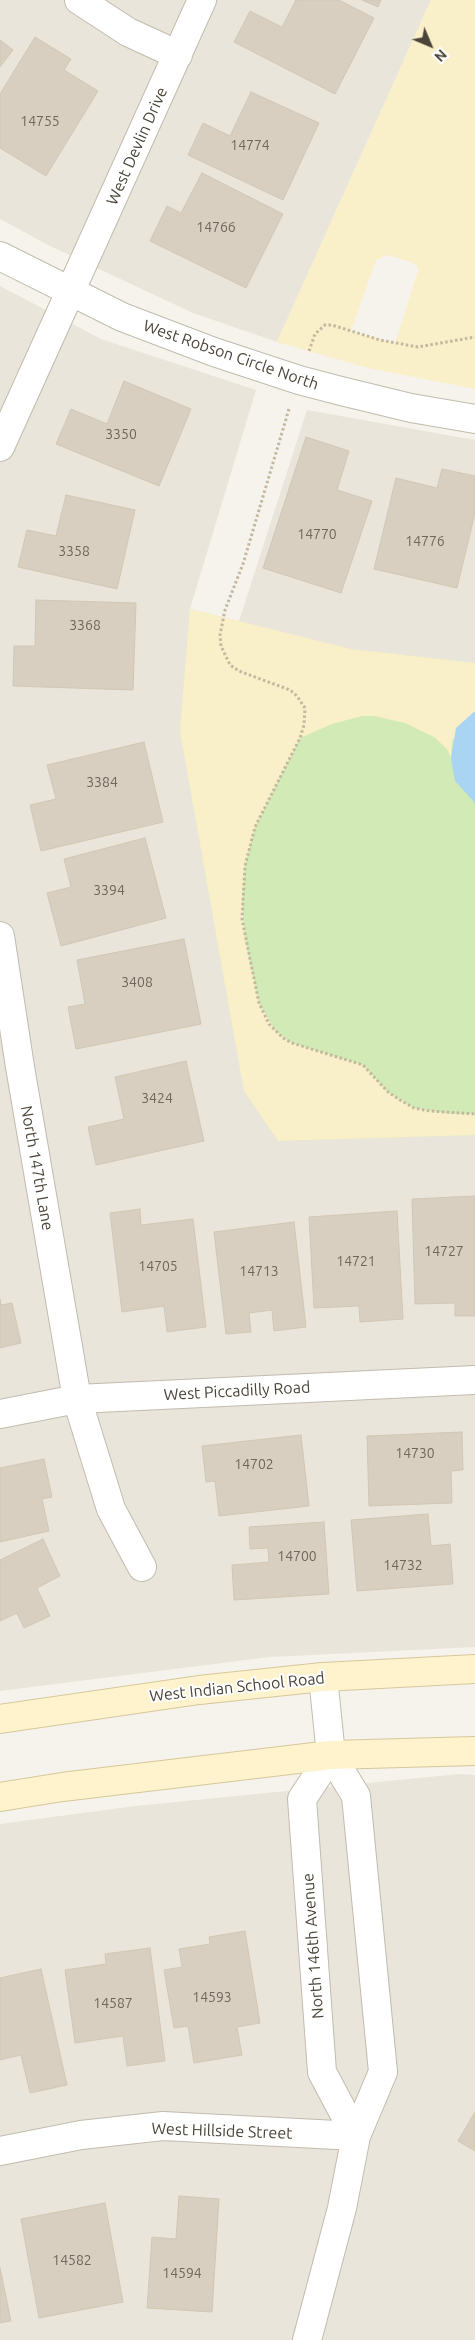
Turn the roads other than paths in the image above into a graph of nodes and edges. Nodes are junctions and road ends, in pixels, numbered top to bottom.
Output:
1 (79, 0) edge
2 (202, 0) edge
3 (178, 55) junction
4 (0, 256) edge
5 (71, 292) junction
6 (475, 419) edge
7 (0, 447) edge
8 (0, 936) edge
9 (10, 1068) edge
10 (475, 1380) edge
11 (77, 1399) junction
12 (0, 1414) edge
13 (142, 1567) dead end
14 (475, 1669) edge
15 (323, 1677) junction
16 (0, 1719) edge
17 (475, 1751) edge
18 (331, 1755) junction
19 (0, 1797) edge
20 (356, 2136) junction
21 (0, 2151) edge
22 (307, 2340) edge

1 - 3 street
2 - 3 street, West Devlin Drive
3 - 5 street, West Devlin Drive
4 - 5 street, West Robson Circle North
5 - 6 street, West Robson Circle North
5 - 7 street
8 - 9 street, North 147th Lane
9 - 11 street, North 147th Lane
10 - 11 street, West Piccadilly Road
11 - 12 street, West Piccadilly Road
11 - 13 street, North 147th Lane
14 - 15 main road, West Indian School Road
15 - 16 main road, West Indian School Road
15 - 18 street
17 - 18 main road
18 - 19 main road
18 - 20 street
18 - 20 street, North 146th Avenue
20 - 21 street, West Hillside Street
20 - 22 street

